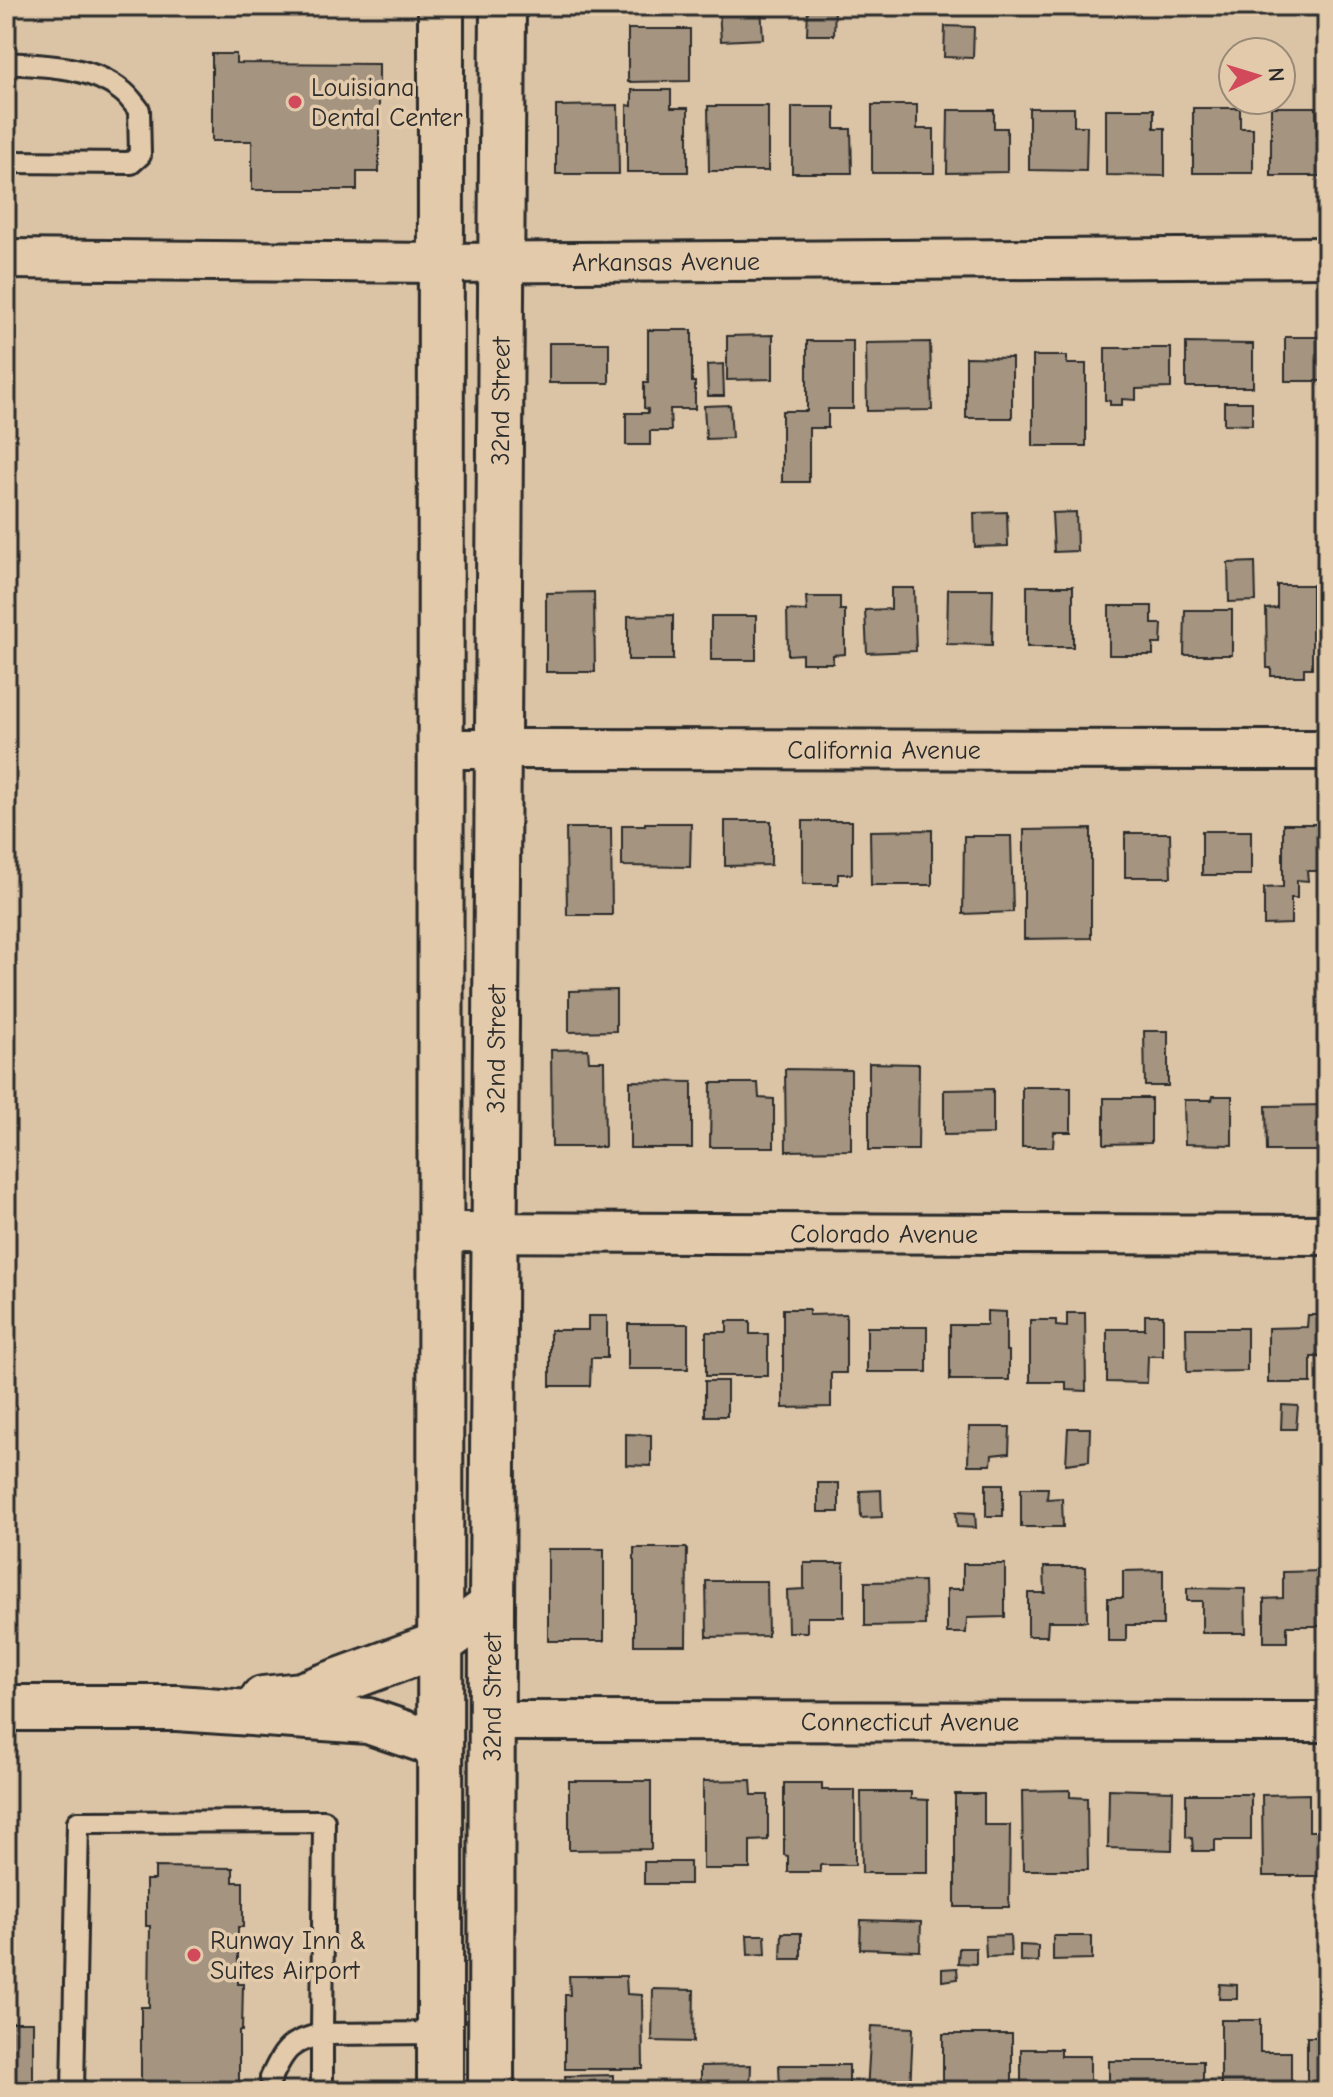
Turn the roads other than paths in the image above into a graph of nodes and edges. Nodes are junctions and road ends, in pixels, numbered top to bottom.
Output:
1 (441, 6) edge
2 (503, 6) edge
3 (6, 63) edge
4 (6, 162) edge
5 (1327, 257) edge
6 (6, 259) edge
7 (501, 262) junction
8 (441, 263) junction
9 (442, 749) junction
10 (498, 750) junction
11 (1327, 750) edge
12 (440, 1232) junction
13 (494, 1233) junction
14 (1327, 1235) edge
15 (492, 1606) junction
16 (440, 1644) junction
17 (6, 1708) edge
18 (177, 1708) junction
19 (492, 1721) junction
20 (1327, 1722) edge
21 (440, 1755) junction
22 (440, 2033) junction
23 (322, 2034) junction
24 (271, 2078) dead end
25 (73, 2091) edge
26 (322, 2091) edge
27 (440, 2091) edge
28 (491, 2091) edge

1 - 8 main road, 32nd Street
2 - 7 main road, 32nd Street
3 - 4 lane
5 - 7 street, Arkansas Avenue
6 - 8 street, Arkansas Avenue
7 - 8 street, Arkansas Avenue
7 - 10 main road, 32nd Street
8 - 9 main road, 32nd Street
9 - 10 street, California Avenue
9 - 12 main road, 32nd Street
10 - 11 street, California Avenue
10 - 13 main road, 32nd Street
12 - 13 street, Colorado Avenue
12 - 16 main road, 32nd Street
13 - 14 street, Colorado Avenue
13 - 15 main road, 32nd Street
15 - 16 main road
15 - 19 main road, 32nd Street
16 - 18 main road
16 - 21 main road, 32nd Street
17 - 18 main road
18 - 21 main road
19 - 20 street, Connecticut Avenue
19 - 28 main road, 32nd Street
21 - 22 main road, 32nd Street
22 - 23 lane
22 - 27 main road, 32nd Street
23 - 24 lane
23 - 25 lane
23 - 26 lane

